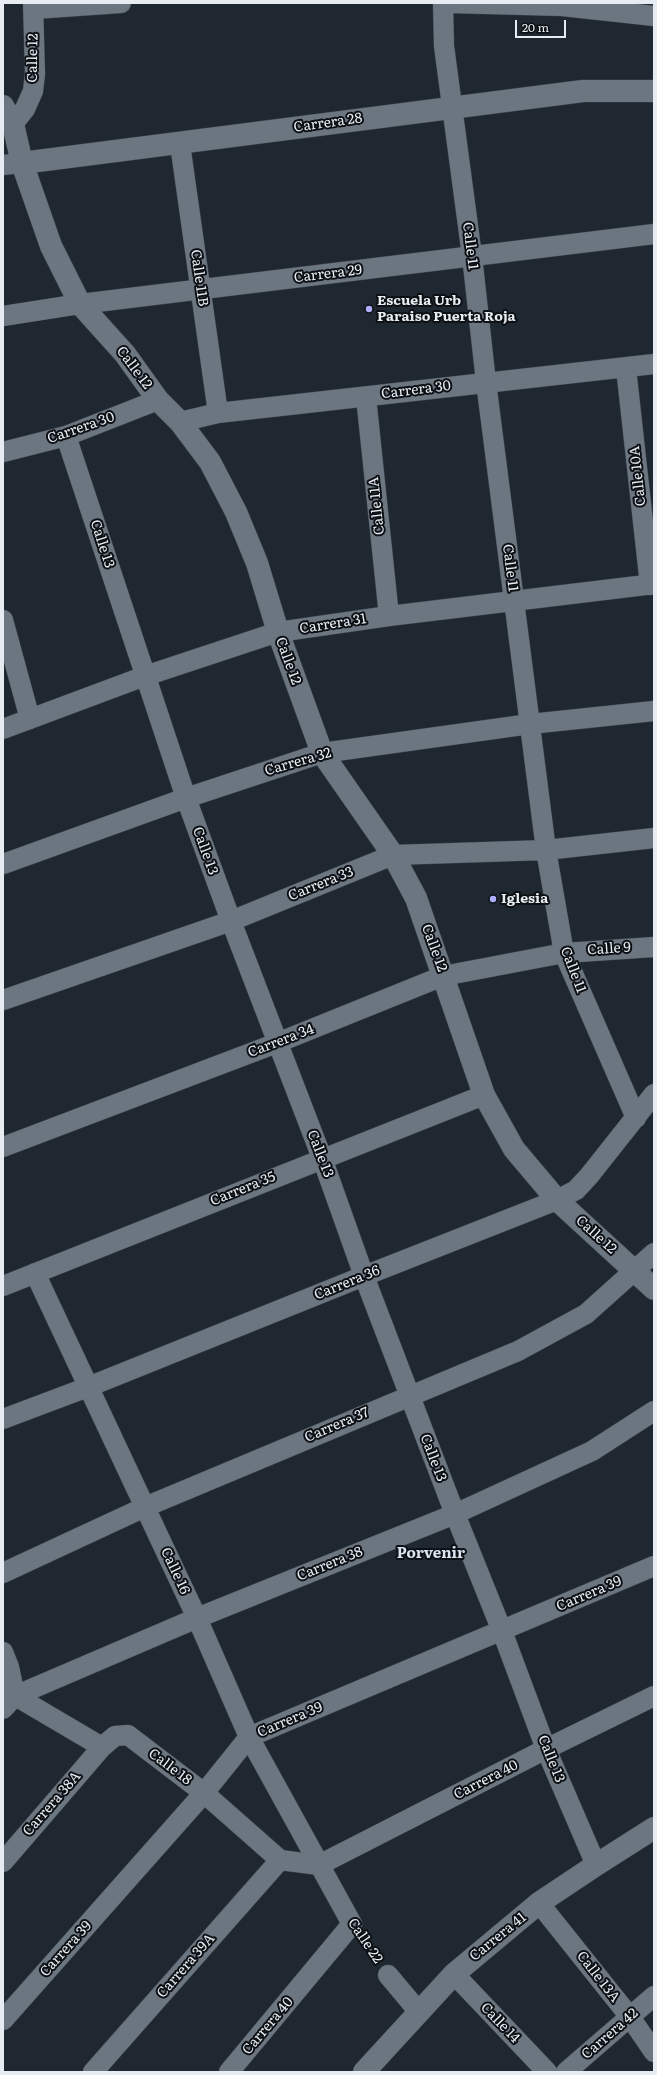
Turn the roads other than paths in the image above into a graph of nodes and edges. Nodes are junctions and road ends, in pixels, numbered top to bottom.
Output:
1 (121, 3) edge
2 (443, 3) edge
3 (448, 3) edge
4 (33, 6) edge
5 (654, 16) edge
6 (654, 91) edge
7 (451, 107) junction
8 (8, 115) edge
9 (180, 144) junction
10 (12, 164) edge
11 (654, 234) edge
12 (472, 256) junction
13 (200, 290) junction
14 (80, 304) junction
15 (3, 316) edge
16 (654, 364) edge
17 (626, 368) junction
18 (486, 382) junction
19 (366, 396) junction
20 (158, 400) junction
21 (218, 413) junction
22 (180, 422) junction
23 (66, 436) junction
24 (3, 452) edge
25 (652, 584) edge
26 (514, 602) junction
27 (389, 616) junction
28 (3, 620) edge
29 (278, 632) junction
30 (145, 676) junction
31 (654, 712) edge
32 (30, 719) junction
33 (530, 724) junction
34 (3, 729) edge
35 (322, 753) junction
36 (186, 798) junction
37 (654, 838) edge
38 (546, 850) junction
39 (393, 855) junction
40 (3, 864) edge
41 (231, 921) junction
42 (654, 947) edge
43 (564, 953) junction
44 (444, 976) junction
45 (3, 1000) edge
46 (277, 1043) junction
47 (654, 1094) edge
48 (484, 1095) junction
49 (636, 1118) junction
50 (3, 1147) edge
51 (322, 1158) junction
52 (557, 1200) junction
53 (654, 1253) edge
54 (636, 1272) junction
55 (35, 1273) junction
56 (364, 1276) junction
57 (3, 1286) edge
58 (654, 1289) edge
59 (88, 1388) junction
60 (409, 1395) junction
61 (654, 1411) edge
62 (3, 1419) edge
63 (145, 1506) junction
64 (455, 1514) junction
65 (654, 1566) edge
66 (3, 1573) edge
67 (197, 1618) junction
68 (502, 1631) junction
69 (3, 1652) edge
70 (654, 1696) edge
71 (7, 1698) edge
72 (250, 1737) junction
73 (102, 1747) junction
74 (546, 1748) junction
75 (204, 1793) junction
76 (654, 1828) edge
77 (280, 1860) junction
78 (3, 1862) edge
79 (596, 1865) junction
80 (319, 1866) junction
81 (539, 1904) junction
82 (352, 1924) joint
83 (454, 1974) junction
84 (388, 1975) road end
85 (654, 1996) edge
86 (419, 2012) junction
87 (630, 2017) junction
88 (3, 2020) edge
89 (654, 2052) edge
90 (92, 2072) edge
91 (229, 2072) edge
92 (364, 2072) edge
93 (547, 2072) edge
94 (566, 2072) edge

1 - 4 street
2 - 7 street, Calle 11
3 - 5 street
4 - 8 street, Calle 12
6 - 7 street, Carrera 28
7 - 9 street, Carrera 28
7 - 12 street, Calle 11
8 - 10 street, Calle 12
9 - 10 street, Carrera 28
9 - 13 street, Calle 11B
10 - 14 street, Calle 12
11 - 12 street, Carrera 29
12 - 13 street, Carrera 29
12 - 18 street, Calle 11
13 - 14 street, Carrera 29
13 - 21 street, Calle 11B
14 - 15 street, Carrera 29
14 - 20 street, Calle 12
16 - 17 street, Carrera 30
17 - 18 street, Carrera 30
17 - 25 street, Calle 10A
18 - 19 street, Carrera 30
18 - 26 street, Calle 11
19 - 21 street, Carrera 30
19 - 27 street, Calle 11A
20 - 22 street, Calle 12
20 - 23 street, Carrera 30
21 - 22 street, Carrera 30
22 - 29 street, Calle 12
23 - 24 street, Carrera 30
23 - 30 street, Calle 13
25 - 26 street, Carrera 31
26 - 27 street, Carrera 31
26 - 33 street, Calle 11
27 - 29 street, Carrera 31
28 - 32 street
29 - 30 street, Carrera 31
29 - 35 street, Calle 12
30 - 32 street, Carrera 31
30 - 36 street, Calle 13
31 - 33 street, Carrera 32
32 - 34 street, Carrera 31
33 - 35 street, Carrera 32
33 - 38 street, Calle 11
35 - 36 street, Carrera 32
35 - 39 street, Calle 12
36 - 40 street, Carrera 32
36 - 41 street, Calle 13
37 - 38 street, Carrera 33
38 - 39 street, Carrera 33
38 - 43 street, Calle 11
39 - 41 street, Carrera 33
39 - 44 street, Calle 12
41 - 45 street, Carrera 33
41 - 46 street, Calle 13
42 - 43 street, Calle 9
43 - 44 street, Carrera 34
43 - 49 street, Calle 11
44 - 46 street, Carrera 34
44 - 48 street, Calle 12
46 - 50 street, Carrera 34
46 - 51 street, Calle 13
47 - 49 street, Carrera 36
48 - 51 street, Carrera 35
48 - 52 street, Calle 12
49 - 52 street, Carrera 36
51 - 55 street, Carrera 35
51 - 56 street, Calle 13
52 - 54 street, Calle 12
52 - 56 street, Carrera 36
53 - 54 street, Carrera 37
54 - 58 street, Calle 12
54 - 60 street, Carrera 37
55 - 57 street, Carrera 35
55 - 59 street, Calle 16
56 - 59 street, Carrera 36
56 - 60 street, Calle 13
59 - 62 street, Carrera 36
59 - 63 street, Calle 16
60 - 63 street, Carrera 37
60 - 64 street, Calle 13
61 - 64 street, Carrera 38
63 - 66 street, Carrera 37
63 - 67 street, Calle 16
64 - 67 street, Carrera 38
64 - 68 street, Calle 13
65 - 68 street, Carrera 39
67 - 71 street, Carrera 38
67 - 72 street, Calle 16
68 - 72 street, Carrera 39
68 - 74 street, Calle 13
69 - 71 street
70 - 74 street, Carrera 40
71 - 73 street
72 - 75 street, Carrera 39
72 - 80 street, Calle 16
73 - 75 street, Calle 18
73 - 78 street, Carrera 38A
74 - 79 street, Calle 13
74 - 80 street, Carrera 40
75 - 77 street, Calle 18
75 - 88 street, Carrera 39
76 - 79 street, Carrera 41
77 - 80 street
77 - 90 street, Carrera 39A
79 - 81 street, Carrera 41
80 - 82 street, Calle 22
81 - 83 street, Carrera 41
81 - 87 street, Calle 13A
82 - 91 street, Carrera 40
83 - 86 street, Carrera 41
83 - 93 street, Calle 14
84 - 86 street, Calle 22
85 - 87 street, Carrera 42
86 - 92 street, Carrera 41
87 - 89 street, Calle 13A
87 - 94 street, Carrera 42

